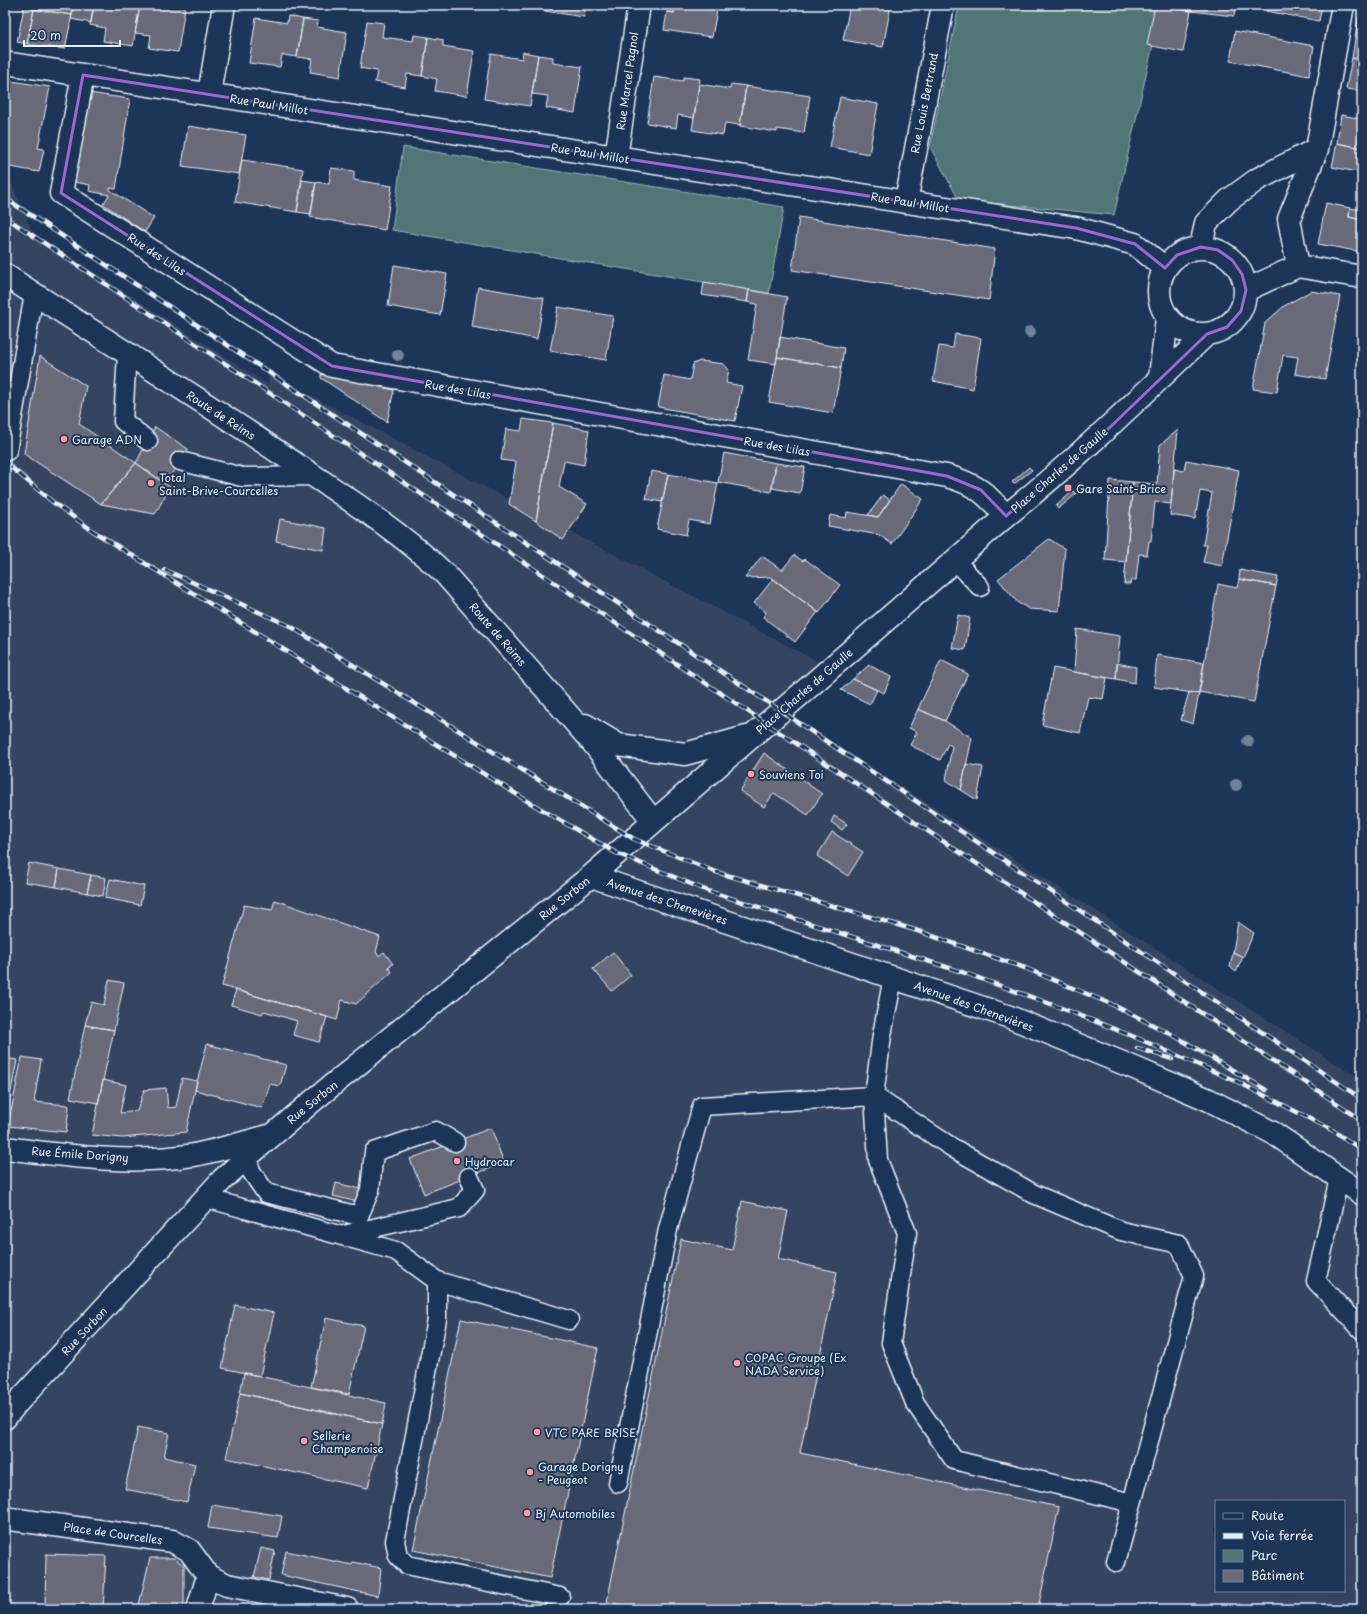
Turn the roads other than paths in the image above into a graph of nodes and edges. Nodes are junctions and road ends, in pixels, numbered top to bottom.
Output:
1 (224, 5) edge
2 (639, 5) edge
3 (943, 5) edge
4 (1343, 5) edge
5 (5, 63) edge
6 (83, 75) junction
7 (209, 94) junction
8 (1317, 150) junction
9 (616, 157) junction
10 (906, 202) junction
11 (1201, 247) junction
12 (1298, 266) junction
13 (1165, 268) junction
14 (5, 275) edge
15 (1362, 277) edge
16 (1246, 290) junction
17 (34, 294) junction
18 (1167, 318) junction
19 (1207, 334) junction
20 (127, 354) junction
21 (1160, 377) junction
22 (148, 441) dead end
23 (7, 451) dead end
24 (180, 461) dead end
25 (315, 476) junction
26 (1006, 516) junction
27 (955, 560) junction
28 (980, 587) dead end
29 (570, 716) junction
30 (753, 734) junction
31 (653, 821) junction
32 (590, 876) junction
33 (893, 977) junction
34 (874, 1096) junction
35 (272, 1135) junction
36 (455, 1142) dead end
37 (5, 1148) edge
38 (247, 1157) junction
39 (469, 1177) dead end
40 (1339, 1178) junction
41 (1362, 1194) edge
42 (206, 1198) junction
43 (342, 1236) junction
44 (437, 1281) junction
45 (569, 1320) dead end
46 (1362, 1330) edge
47 (5, 1418) edge
48 (618, 1483) dead end
49 (1132, 1503) junction
50 (5, 1517) edge
51 (1116, 1562) dead end
52 (208, 1576) junction
53 (560, 1597) dead end
54 (198, 1609) edge
55 (347, 1609) edge

1 - 7 street
2 - 9 street, Rue Marcel Pagnol
3 - 10 street, Rue Louis Bertrand
4 - 8 street
5 - 6 street, Rue Paul Millot
6 - 7 street, Rue Paul Millot
6 - 26 street, Rue des Lilas
7 - 9 street, Rue Paul Millot
8 - 11 street
8 - 12 street
9 - 10 street, Rue Paul Millot
10 - 13 street, Rue Paul Millot
11 - 13 street
11 - 16 street
12 - 15 street
12 - 16 street
13 - 18 street
14 - 17 street, Route de Reims
16 - 19 street
17 - 20 street, Route de Reims
17 - 23 lane
18 - 19 street
18 - 21 street
19 - 21 street, Place Charles de Gaulle
20 - 22 lane
20 - 25 street, Route de Reims
21 - 26 street, Place Charles de Gaulle
24 - 25 lane
25 - 29 street, Route de Reims
26 - 27 street, Place Charles de Gaulle
27 - 28 lane
27 - 30 street, Place Charles de Gaulle
29 - 30 street
29 - 31 street, Route de Reims
30 - 31 street, Place Charles de Gaulle
31 - 32 street, Rue Sorbon
32 - 33 street, Avenue des Chenevières
32 - 35 street, Rue Sorbon
33 - 34 lane
33 - 40 street, Avenue des Chenevières
34 - 48 lane
34 - 49 lane
34 - 49 lane
35 - 37 street, Rue Émile Dorigny
35 - 38 street, Rue Sorbon
36 - 38 lane
38 - 42 street, Rue Sorbon
39 - 43 lane
40 - 41 street, Avenue des Chenevières
40 - 46 lane
42 - 43 lane
42 - 47 street, Rue Sorbon
43 - 44 lane
44 - 45 lane
44 - 53 lane
49 - 51 lane
50 - 52 street, Place de Courcelles
52 - 54 street
52 - 55 street, Place de Courcelles

